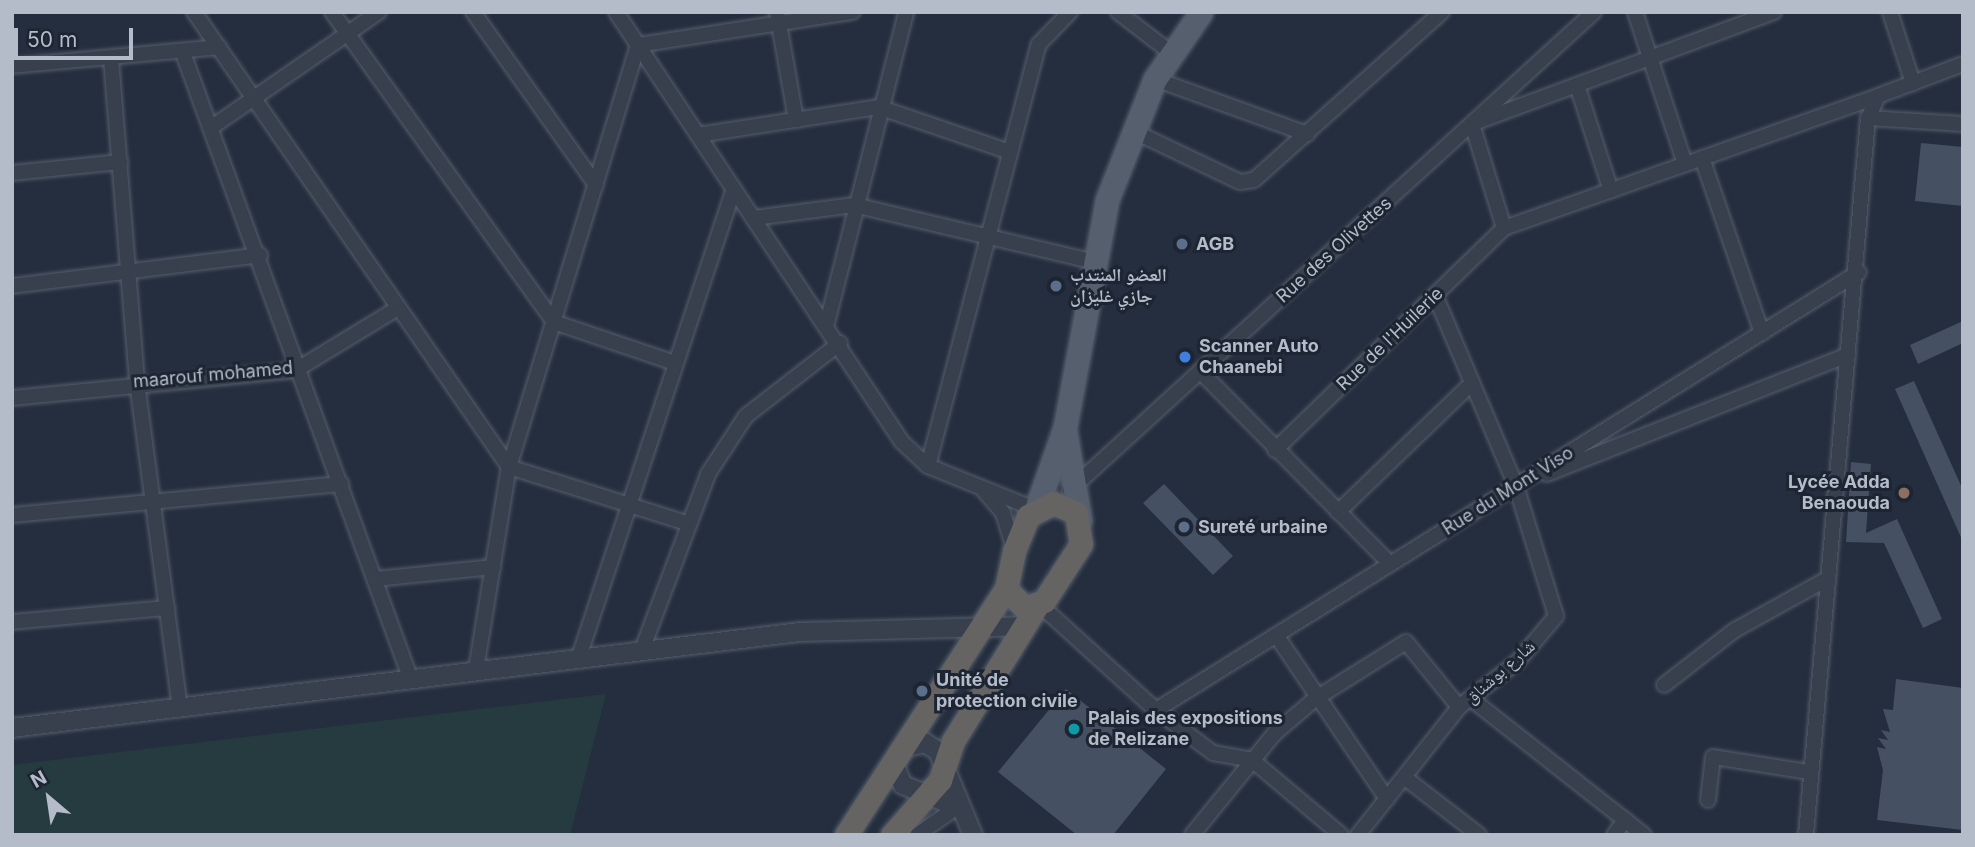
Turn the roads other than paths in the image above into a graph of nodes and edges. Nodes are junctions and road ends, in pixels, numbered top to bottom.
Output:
1 (194, 12) edge
2 (332, 12) edge
3 (379, 12) edge
4 (473, 12) edge
5 (617, 12) edge
6 (852, 12) edge
7 (906, 12) edge
8 (1070, 12) edge
9 (1118, 12) edge
10 (1201, 12) edge
11 (1443, 12) edge
12 (1594, 12) edge
13 (1636, 12) edge
14 (1774, 12) edge
15 (1890, 12) edge
16 (1745, 17) edge
17 (778, 18) edge
18 (347, 35) junction
19 (638, 45) junction
20 (219, 47) junction
21 (1170, 52) junction
22 (183, 53) junction
23 (111, 58) junction
24 (1650, 58) junction
25 (1963, 64) edge
26 (12, 66) edge
27 (1155, 79) junction
28 (1913, 83) junction
29 (1577, 85) junction
30 (1878, 96) junction
31 (253, 99) junction
32 (878, 107) junction
33 (1868, 118) junction
34 (796, 120) junction
35 (1472, 124) junction
36 (1963, 124) edge
37 (212, 127) junction
38 (1131, 130) junction
39 (1307, 134) junction
40 (698, 135) junction
41 (1010, 152) junction
42 (1702, 158) junction
43 (120, 162) junction
44 (1685, 164) junction
45 (12, 173) edge
46 (596, 185) junction
47 (734, 189) junction
48 (1611, 191) junction
49 (854, 205) junction
50 (754, 218) junction
51 (1504, 228) junction
52 (985, 237) junction
53 (260, 255) junction
54 (1090, 261) junction
55 (1859, 272) junction
56 (131, 274) junction
57 (12, 286) edge
58 (1435, 295) junction
59 (398, 308) junction
60 (554, 322) junction
61 (827, 323) junction
62 (1762, 333) junction
63 (839, 343) junction
64 (1848, 355) junction
65 (672, 362) junction
66 (296, 370) junction
67 (1200, 371) junction
68 (137, 382) junction
69 (1472, 383) junction
70 (12, 398) edge
71 (1065, 427) junction
72 (1275, 450) junction
73 (928, 466) junction
74 (509, 467) junction
75 (342, 484) junction
76 (1516, 486) junction
77 (1074, 488) junction
78 (984, 489) junction
79 (150, 498) junction
80 (627, 503) junction
81 (1041, 507) junction
82 (1338, 512) junction
83 (12, 515) edge
84 (1080, 521) junction
85 (687, 523) junction
86 (1014, 551) junction
87 (1390, 564) junction
88 (493, 567) junction
89 (1829, 578) junction
90 (375, 579) junction
91 (1006, 589) junction
92 (1038, 606) junction
93 (167, 608) junction
94 (12, 622) edge
95 (985, 624) junction
96 (1023, 626) junction
97 (1276, 635) junction
98 (642, 650) junction
99 (579, 657) junction
100 (476, 670) junction
101 (411, 680) junction
102 (1664, 685) dead end
103 (1315, 699) junction
104 (1465, 703) junction
105 (180, 709) junction
106 (1156, 710) junction
107 (12, 728) edge
108 (898, 755) junction
109 (1252, 760) junction
110 (945, 767) junction
111 (1809, 772) junction
112 (1404, 777) junction
113 (926, 796) junction
114 (1387, 799) junction
115 (1708, 800) dead end
116 (957, 807) junction
117 (1625, 820) junction
118 (846, 835) edge
119 (892, 835) edge
120 (917, 835) edge
121 (973, 835) edge
122 (1192, 835) edge
123 (1341, 835) edge
124 (1358, 835) edge
125 (1479, 835) edge
126 (1614, 835) edge
127 (1644, 835) edge
128 (1806, 835) edge

1 - 20 street
2 - 18 street
3 - 18 street
4 - 46 street
5 - 19 street
6 - 17 street
7 - 32 street
8 - 41 street
9 - 21 street
10 - 21 main road
11 - 39 street
12 - 35 street, Rue des Olivettes
13 - 24 street
14 - 16 street
15 - 28 street
16 - 24 street
17 - 19 street
17 - 34 street
18 - 31 street
18 - 60 street
19 - 40 street
19 - 46 street
20 - 22 street
20 - 31 street
21 - 27 main road
22 - 23 street
22 - 37 street
23 - 26 street
23 - 43 street
24 - 29 street
24 - 44 street
25 - 28 street
27 - 38 main road
27 - 39 street
28 - 30 street
29 - 35 street
29 - 48 street
30 - 33 street
30 - 42 street
31 - 37 street
31 - 59 street
32 - 34 street
32 - 41 street
32 - 49 street
33 - 36 street
33 - 55 street
34 - 40 street
35 - 51 street
35 - 67 street, Rue des Olivettes
37 - 53 street
38 - 39 street
38 - 54 main road
40 - 47 street
41 - 52 street
42 - 44 street
42 - 62 street
43 - 45 street
43 - 56 street
44 - 48 street
46 - 60 street
47 - 50 street
47 - 65 street
48 - 51 street
49 - 50 street
49 - 52 street
49 - 61 street
50 - 61 street
51 - 58 street, Rue de l'Huilerie
52 - 54 street
52 - 73 street
53 - 56 street
53 - 66 street
54 - 71 main road
55 - 62 street, Rue du Mont Viso
55 - 64 street
56 - 57 street
56 - 68 street
58 - 69 street
58 - 72 street, Rue de l'Huilerie
59 - 66 street, maarouf mohamed
59 - 74 street
60 - 65 street
60 - 74 street
61 - 63 street
62 - 76 street, Rue du Mont Viso
63 - 73 street
63 - 85 street
64 - 76 street
64 - 89 street
65 - 80 street
66 - 68 street, maarouf mohamed
66 - 75 street
67 - 72 street
67 - 77 street, Rue des Olivettes
68 - 70 street, maarouf mohamed
68 - 79 street
69 - 76 street
69 - 82 street
71 - 77 main road
71 - 81 main road
72 - 82 street
73 - 78 street
74 - 80 street
74 - 88 street
75 - 79 street
75 - 90 street
76 - 87 street, Rue du Mont Viso
76 - 104 street, شارع بوشناق
77 - 81 street, Rue des Olivettes
77 - 84 main road
78 - 81 street
78 - 86 street
79 - 83 street
79 - 93 street
80 - 85 street
80 - 99 street
81 - 84 highway
81 - 86 highway
82 - 87 street
84 - 92 highway
85 - 98 street
86 - 91 highway
87 - 97 street, Rue du Mont Viso
88 - 90 street
88 - 100 street
89 - 102 street
89 - 111 street
90 - 101 street
91 - 92 highway
91 - 95 highway
92 - 96 highway
92 - 106 street
93 - 94 street
93 - 105 street
95 - 96 street
95 - 98 street
95 - 108 highway
96 - 110 highway
97 - 103 street
97 - 106 street, Rue du Mont Viso
98 - 99 street
99 - 100 street
100 - 101 street
101 - 105 street
103 - 104 street
103 - 109 street
103 - 114 street
104 - 112 street, شارع بوشناق
104 - 117 street
105 - 107 street
106 - 109 street
108 - 110 street
108 - 113 street
108 - 118 highway
109 - 122 street
109 - 123 street
110 - 113 highway
110 - 116 street
111 - 115 street
111 - 128 street
112 - 114 street, شارع بوشناق
112 - 125 street
113 - 116 street
113 - 119 highway
114 - 124 street, شارع بوشناق
116 - 120 street
116 - 121 street
117 - 126 street
117 - 127 street

